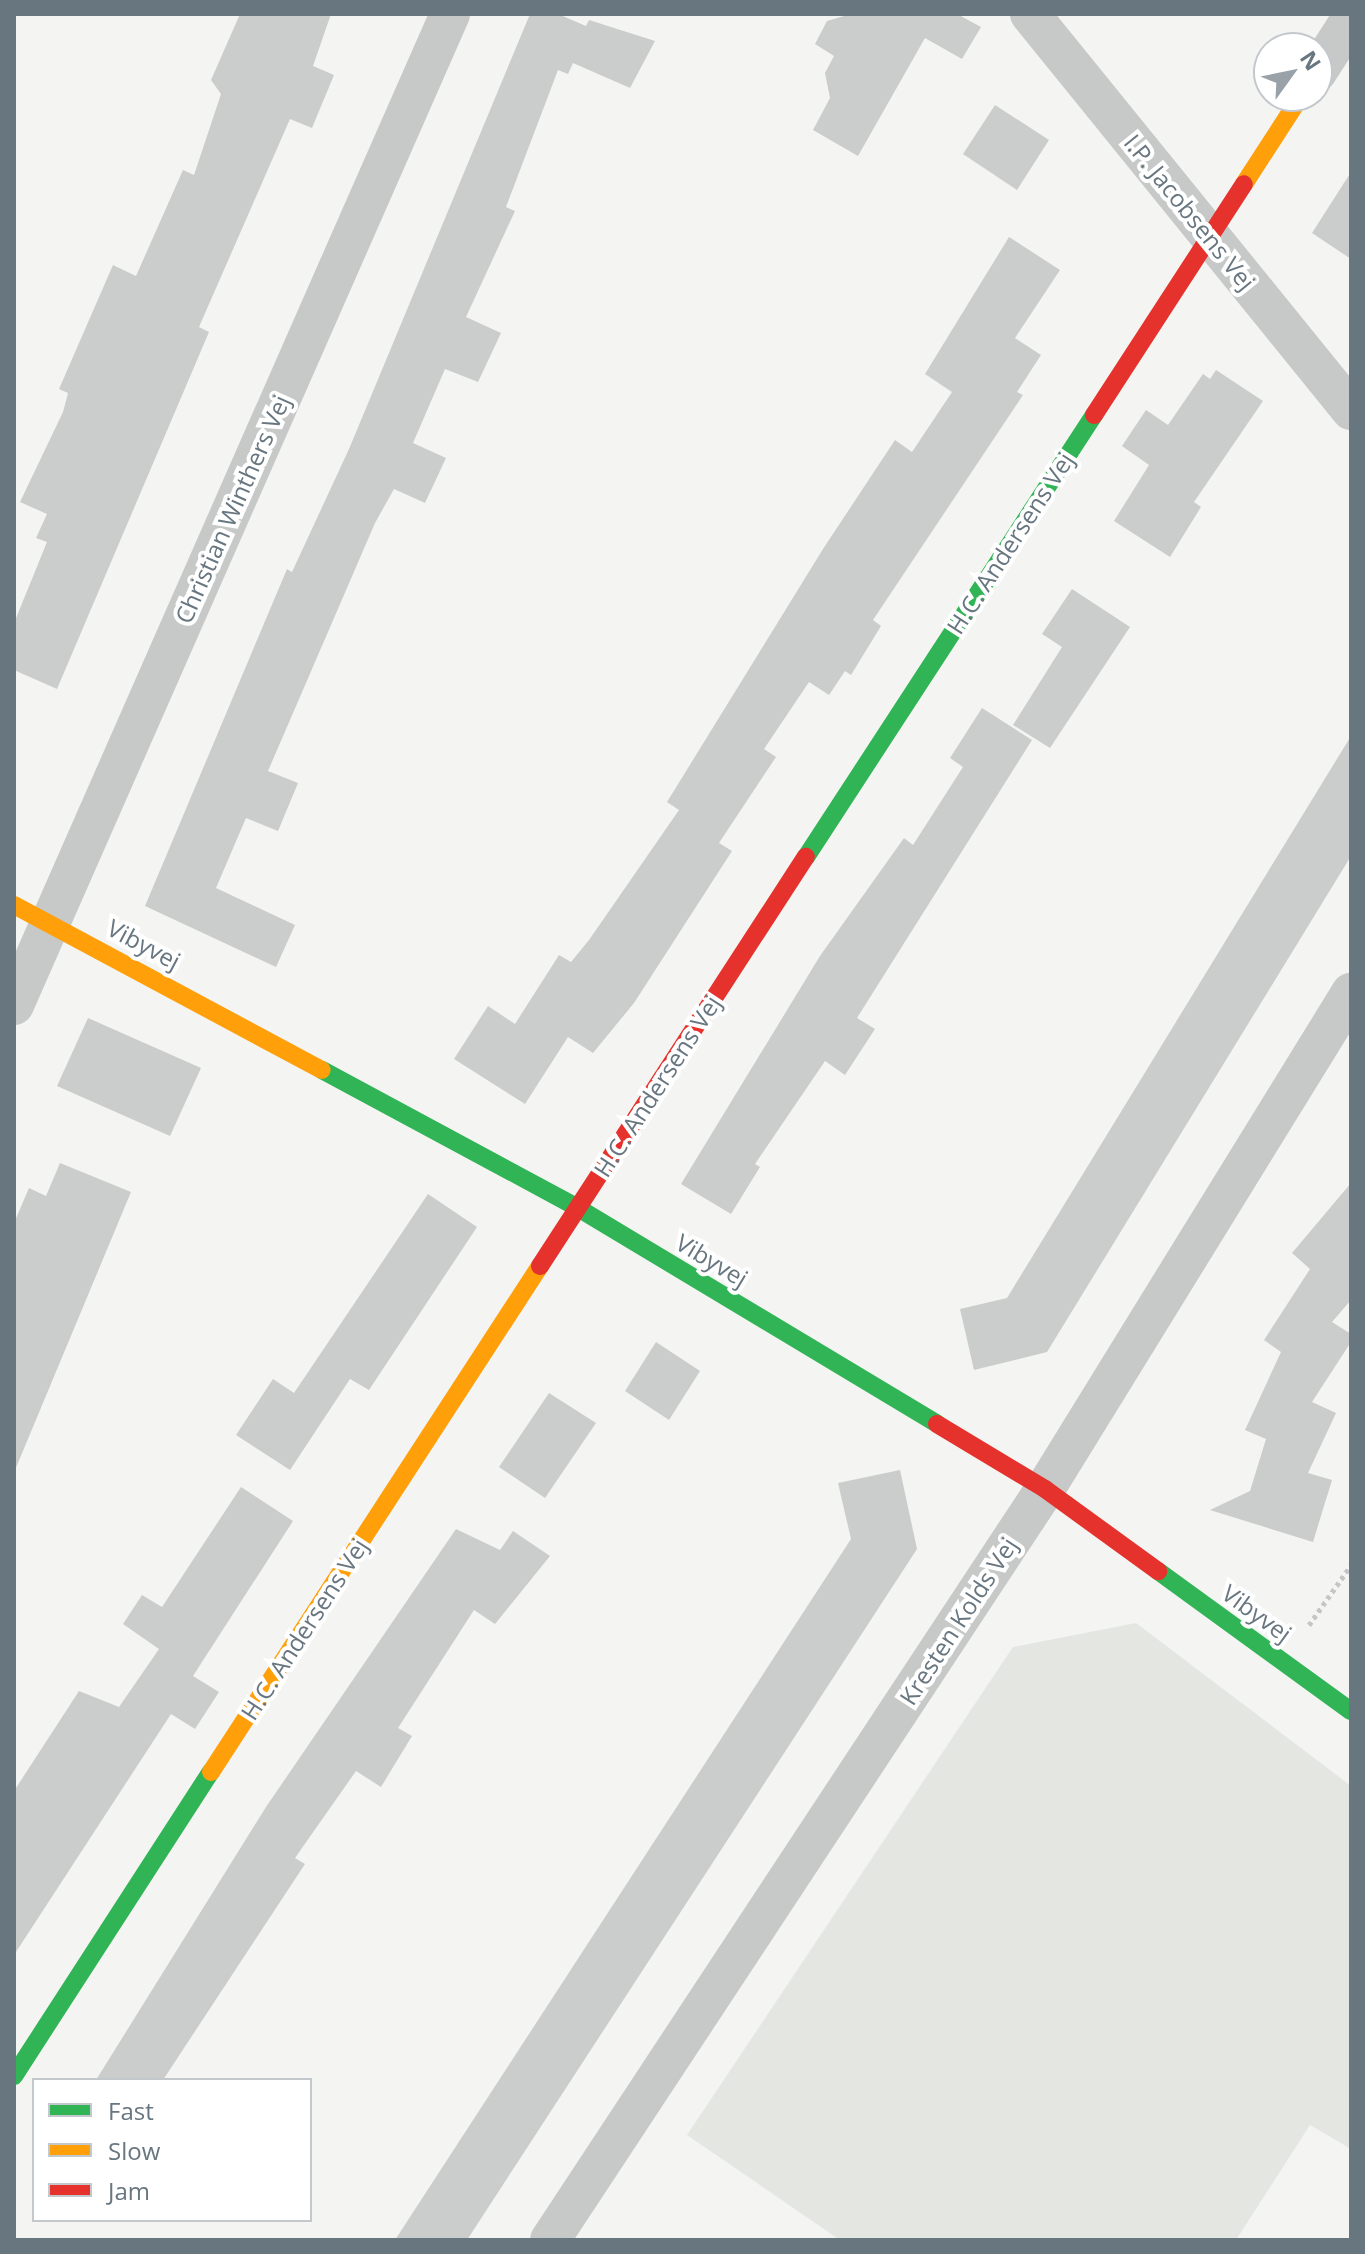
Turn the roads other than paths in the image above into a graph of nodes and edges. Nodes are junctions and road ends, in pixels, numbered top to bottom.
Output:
1 (450, 14) edge
2 (1030, 14) edge
3 (1351, 19) edge
4 (1333, 47) edge
5 (1291, 112) edge
6 (1210, 236) junction
7 (1351, 410) edge
8 (14, 905) edge
9 (49, 922) junction
10 (1351, 993) edge
11 (14, 1005) edge
12 (578, 1208) junction
13 (1045, 1489) junction
14 (1351, 1711) edge
15 (14, 2076) edge
16 (550, 2240) edge

1 - 9 street, Christian Winthers Vej
2 - 6 street, I.P. Jacobsens Vej
3 - 4 street
5 - 6 street, H.C. Andersens Vej
6 - 7 street, I.P. Jacobsens Vej
6 - 12 street, H.C. Andersens Vej
8 - 9 street, Vibyvej
9 - 11 street, Christian Winthers Vej
9 - 12 street, Vibyvej
10 - 13 street, Kresten Kolds Vej
12 - 13 street, Vibyvej
12 - 15 street, H.C. Andersens Vej
13 - 14 street, Vibyvej
13 - 16 street, Kresten Kolds Vej

